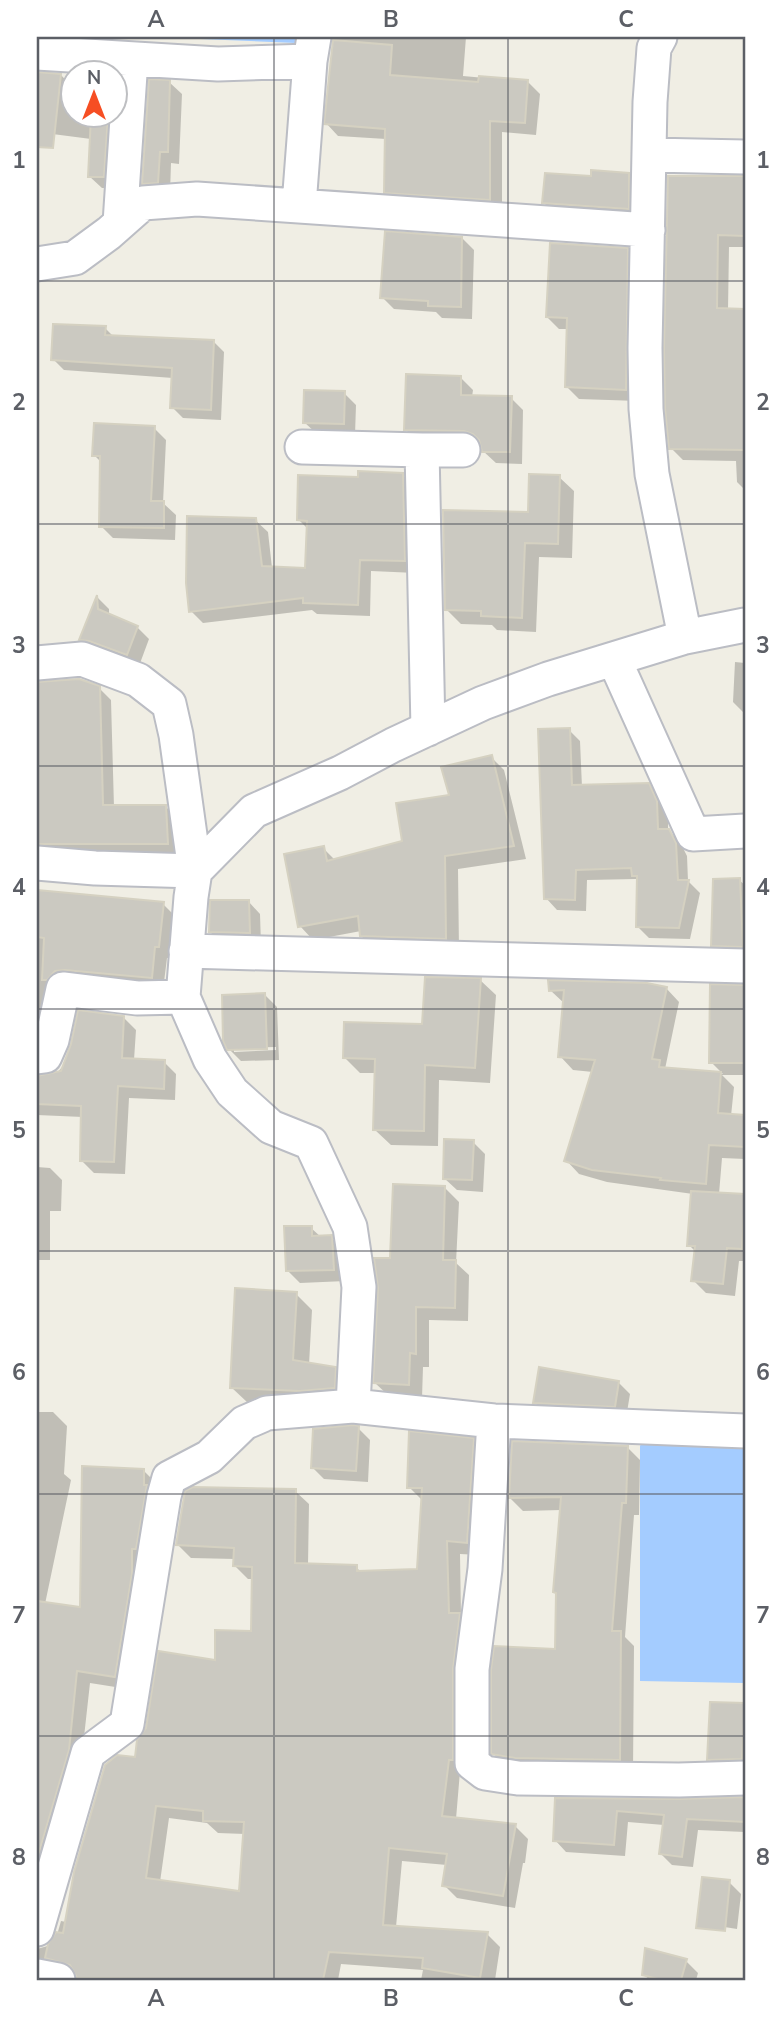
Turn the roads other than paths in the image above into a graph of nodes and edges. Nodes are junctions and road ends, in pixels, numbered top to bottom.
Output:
1 (660, 37) edge
2 (312, 49) edge
3 (37, 53) edge
4 (131, 59) junction
5 (650, 155) junction
6 (745, 157) edge
7 (299, 205) junction
8 (120, 223) junction
9 (648, 230) junction
10 (37, 264) edge
11 (302, 447) dead end
12 (422, 450) junction
13 (463, 450) dead end
14 (745, 625) edge
15 (685, 637) junction
16 (614, 659) junction
17 (37, 663) edge
18 (428, 729) junction
19 (745, 831) edge
20 (37, 863) edge
21 (195, 871) junction
22 (186, 951) junction
23 (745, 966) edge
24 (183, 997) junction
25 (37, 1057) edge
26 (353, 1406) junction
27 (494, 1421) junction
28 (745, 1430) edge
29 (745, 1778) edge
30 (37, 1929) edge
31 (37, 1976) edge
32 (58, 1980) edge

1 - 5 street
2 - 4 street
2 - 7 street
3 - 4 street
4 - 8 street
5 - 6 street
5 - 9 street
7 - 8 street
7 - 9 street
8 - 10 street
9 - 15 street
11 - 12 street
12 - 13 street
12 - 18 street
14 - 15 street
15 - 16 street
16 - 18 street
16 - 19 street
17 - 21 street
18 - 21 street
20 - 21 street
21 - 22 street
22 - 23 street
22 - 24 street
24 - 25 street
24 - 26 street
26 - 27 street
26 - 30 street
27 - 28 street
27 - 29 street
31 - 32 street

